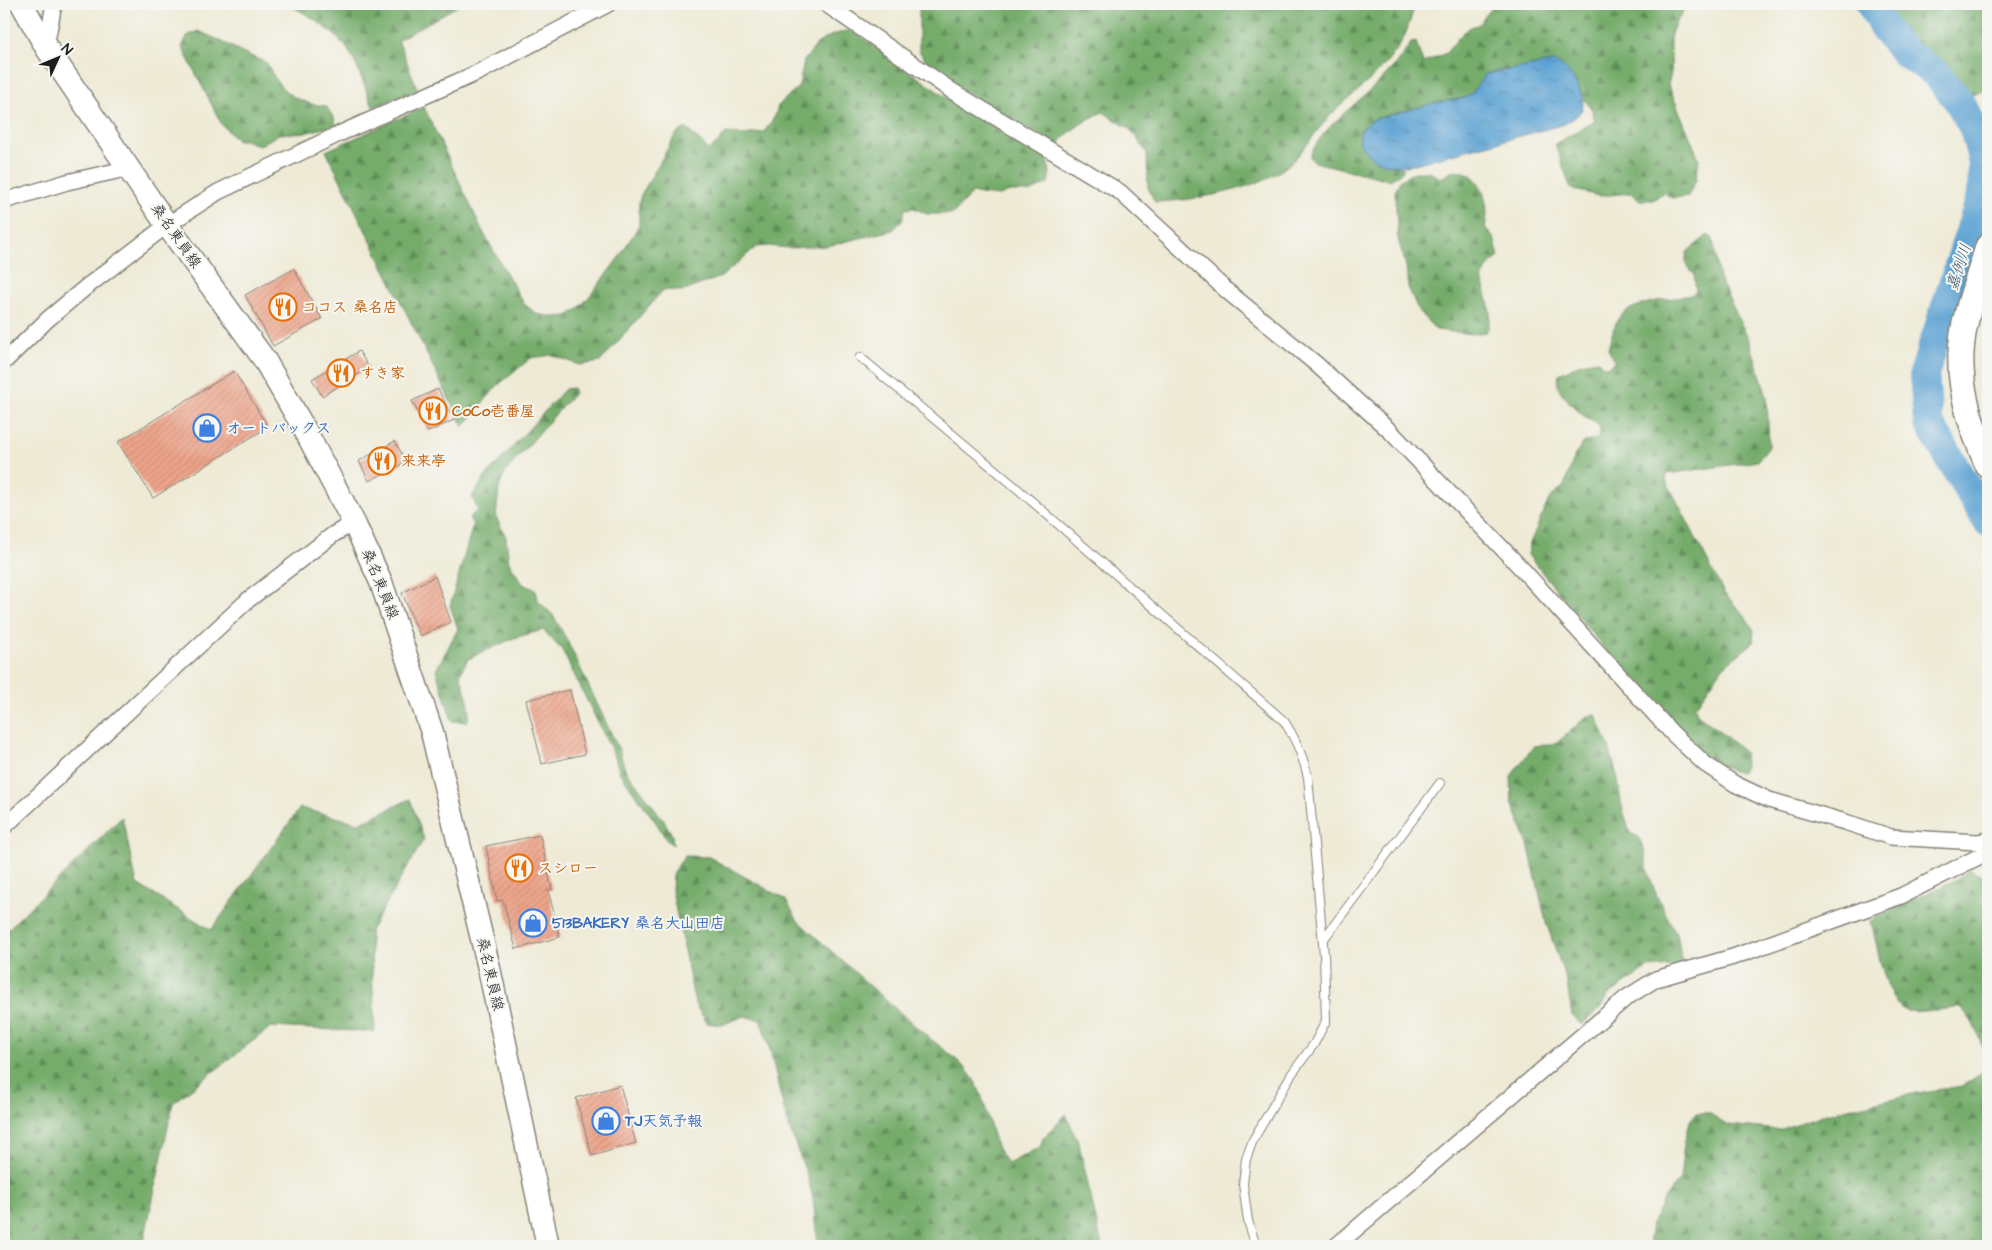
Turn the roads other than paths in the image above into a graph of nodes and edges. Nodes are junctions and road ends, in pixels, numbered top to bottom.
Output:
1 (22, 4) edge
2 (54, 4) edge
3 (608, 4) edge
4 (826, 4) edge
5 (46, 47) junction
6 (130, 168) junction
7 (4, 201) edge
8 (167, 225) junction
9 (1988, 247) edge
10 (1981, 295) edge
11 (860, 357) dead end
12 (4, 362) edge
13 (1988, 465) edge
14 (354, 523) junction
15 (1440, 783) dead end
16 (4, 827) edge
17 (1988, 840) edge
18 (1988, 852) edge
19 (1323, 940) junction
20 (548, 1246) edge
21 (1256, 1246) edge
22 (1336, 1246) edge

1 - 5 main road, 桑名東員線
2 - 5 street
3 - 8 street
4 - 17 street
5 - 6 main road, 桑名東員線
6 - 7 street
6 - 8 main road, 桑名東員線
8 - 12 street
8 - 14 main road, 桑名東員線
9 - 10 main road
10 - 13 main road
11 - 19 lane
14 - 16 street
14 - 20 main road, 桑名東員線
15 - 19 lane
18 - 22 street
19 - 21 lane

